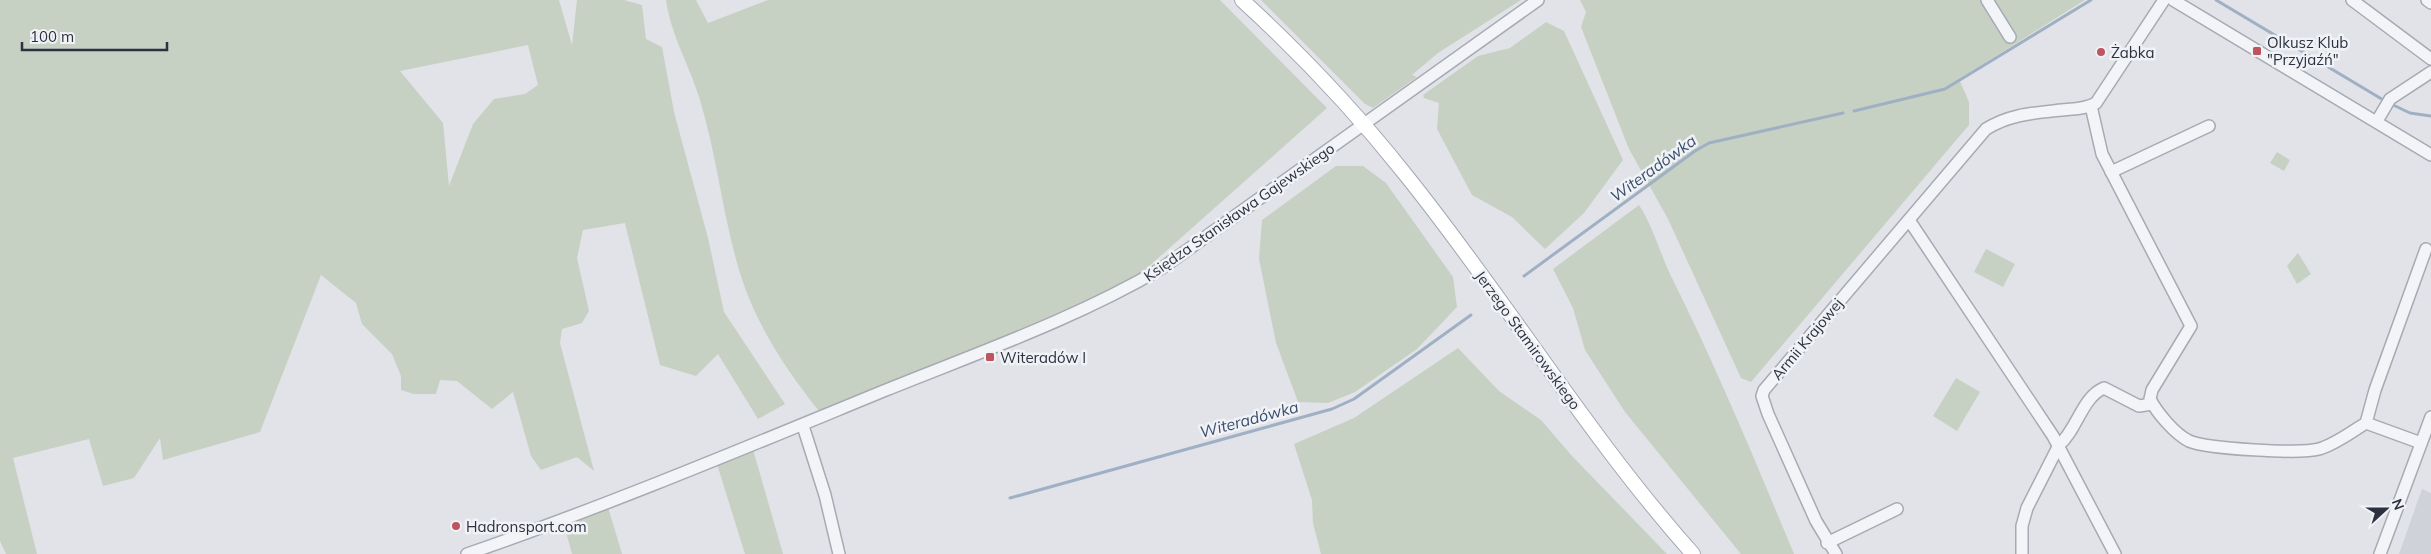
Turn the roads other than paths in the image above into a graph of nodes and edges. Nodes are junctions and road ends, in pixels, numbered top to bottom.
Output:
1 (1242, 0) edge
2 (1538, 0) edge
3 (1987, 0) edge
4 (2164, 0) edge
5 (2173, 0) edge
6 (2352, 0) edge
7 (2427, 0) edge
8 (2431, 3) edge
9 (2010, 37) dead end
10 (2431, 59) edge
11 (2431, 72) edge
12 (2091, 106) junction
13 (2377, 122) junction
14 (1364, 124) junction
15 (2209, 126) dead end
16 (2431, 155) edge
17 (2111, 172) junction
18 (1909, 220) junction
19 (2426, 249) dead end
20 (2152, 404) junction
21 (2431, 417) edge
22 (2366, 423) junction
23 (803, 426) junction
24 (2421, 444) junction
25 (2059, 445) junction
26 (1897, 509) dead end
27 (1828, 543) junction
28 (468, 554) edge
29 (839, 554) edge
30 (1693, 554) edge
31 (1836, 554) edge
32 (2022, 554) edge
33 (2115, 554) edge
34 (2380, 554) edge

1 - 14 main road, Jerzego Stamirowskiego
2 - 14 street, Księdza Stanisława Gajewskiego
3 - 9 street
4 - 12 street
5 - 13 street
6 - 10 street
7 - 8 street
11 - 13 street
12 - 17 street
12 - 18 street, Armii Krajowej
13 - 16 street
14 - 23 street, Księdza Stanisława Gajewskiego
14 - 30 main road, Jerzego Stamirowskiego
15 - 17 street
17 - 20 street
18 - 25 street
18 - 27 street, Armii Krajowej
19 - 22 street
20 - 22 street
20 - 25 street
21 - 24 street
22 - 24 street
23 - 28 street, Księdza Stanisława Gajewskiego
23 - 29 street
24 - 34 street
25 - 32 street
25 - 33 street
26 - 27 street
27 - 31 street, Armii Krajowej

